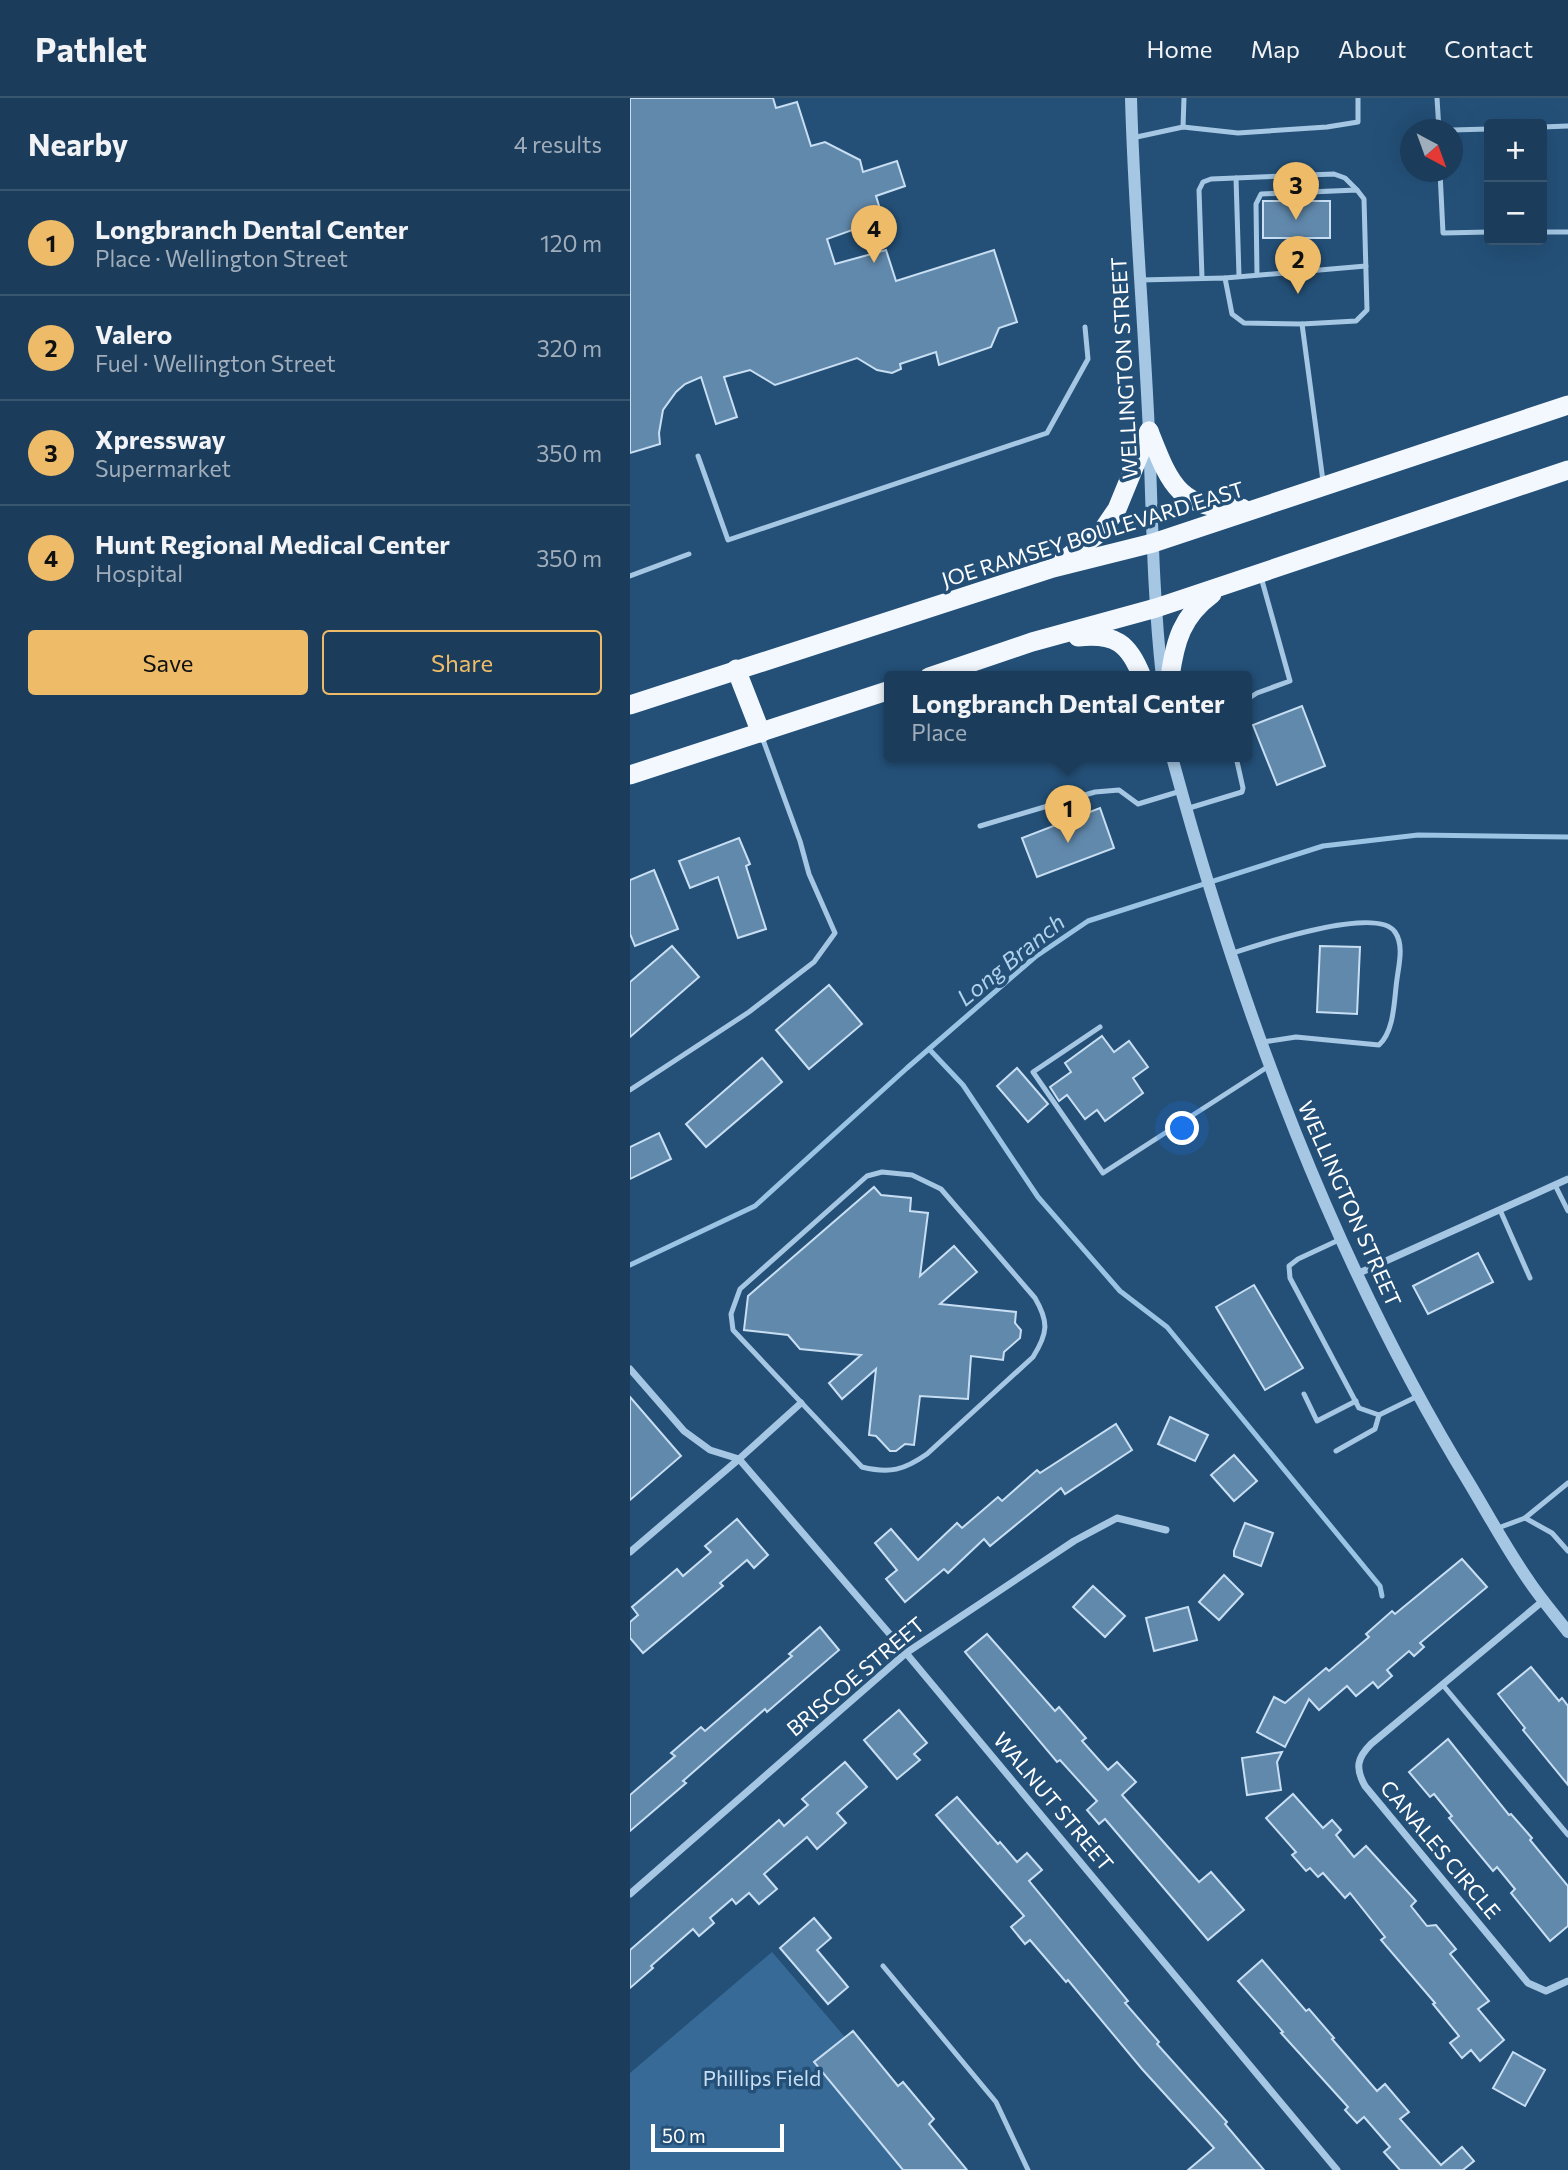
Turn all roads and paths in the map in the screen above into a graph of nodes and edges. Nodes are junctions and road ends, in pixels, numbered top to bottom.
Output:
1 (1131, 98) edge
2 (1184, 98) edge
3 (1358, 98) edge
4 (1437, 98) edge
5 (1438, 119) edge
6 (1568, 126) edge
7 (1183, 127) junction
8 (1547, 127) edge
9 (1484, 129) edge
10 (1463, 130) edge
11 (1132, 138) junction
12 (1236, 178) junction
13 (1440, 182) edge
14 (1357, 190) junction
15 (1484, 232) edge
16 (1547, 232) edge
17 (1568, 232) edge
18 (1366, 266) junction
19 (1257, 275) junction
20 (1238, 276) junction
21 (1202, 278) junction
22 (1224, 278) junction
23 (1139, 280) junction
24 (1302, 324) junction
25 (1085, 327) dead end
26 (1568, 405) edge
27 (1149, 431) junction
28 (698, 456) dead end
29 (1568, 470) edge
30 (1323, 487) junction
31 (1265, 507) junction
32 (1153, 543) junction
33 (689, 554) dead end
34 (1053, 568) junction
35 (1260, 574) junction
36 (630, 576) edge
37 (1221, 587) junction
38 (1156, 608) junction
39 (1032, 642) junction
40 (736, 670) junction
41 (947, 671) edge
42 (1139, 671) edge
43 (1161, 671) edge
44 (1171, 671) edge
45 (884, 692) edge
46 (1252, 696) edge
47 (630, 705) edge
48 (761, 733) junction
49 (1173, 762) edge
50 (1237, 762) edge
51 (630, 775) edge
52 (1181, 791) junction
53 (1186, 809) junction
54 (980, 826) dead end
55 (1230, 954) junction
56 (1100, 1027) dead end
57 (1260, 1042) junction
58 (1269, 1066) junction
59 (630, 1090) edge
60 (1568, 1179) edge
61 (1555, 1185) junction
62 (1500, 1210) junction
63 (1568, 1212) edge
64 (1341, 1239) junction
65 (1356, 1275) junction
66 (1530, 1278) dead end
67 (630, 1368) edge
68 (1304, 1394) dead end
69 (1418, 1396) junction
70 (1356, 1401) junction
71 (801, 1402) junction
72 (1379, 1415) junction
73 (1336, 1451) dead end
74 (739, 1459) junction
75 (1568, 1483) edge
76 (1525, 1518) junction
77 (1497, 1528) junction
78 (1166, 1530) dead end
79 (1568, 1551) edge
80 (630, 1552) edge
81 (1544, 1600) junction
82 (1568, 1632) edge
83 (906, 1653) junction
84 (1442, 1684) junction
85 (1568, 1835) edge
86 (630, 1894) edge
87 (883, 1966) dead end
88 (1568, 1981) edge
89 (1028, 2170) edge
90 (1337, 2170) edge

1 - 11 street, WELLINGTON STREET
2 - 7 lane
3 - 7 lane
4 - 5 lane
6 - 8 lane
7 - 11 lane
9 - 10 lane
11 - 23 street, WELLINGTON STREET
12 - 14 lane
12 - 20 lane
12 - 21 lane
13 - 15 lane
14 - 18 lane
14 - 19 lane
16 - 17 lane
18 - 19 lane
18 - 24 lane
19 - 20 lane
20 - 22 lane
21 - 22 lane
21 - 23 lane
22 - 24 lane
23 - 27 street, WELLINGTON STREET
24 - 30 lane
25 - 28 lane
26 - 30 highway, JOE RAMSEY BOULEVARD EAST
27 - 31 highway
27 - 32 street, WELLINGTON STREET
27 - 34 highway
29 - 35 highway
30 - 31 highway, JOE RAMSEY BOULEVARD EAST
31 - 32 highway, JOE RAMSEY BOULEVARD EAST
32 - 34 highway, JOE RAMSEY BOULEVARD EAST
32 - 38 street, WELLINGTON STREET
33 - 36 lane
34 - 40 highway, JOE RAMSEY BOULEVARD EAST
35 - 37 highway
35 - 46 lane
37 - 38 highway
37 - 44 highway
38 - 39 highway
38 - 43 street, WELLINGTON STREET
39 - 41 highway
39 - 42 highway
40 - 47 highway, JOE RAMSEY BOULEVARD EAST
40 - 48 highway
45 - 48 highway
48 - 51 highway
48 - 59 lane
49 - 52 street, WELLINGTON STREET
50 - 53 lane
52 - 53 street, WELLINGTON STREET
52 - 54 lane
53 - 55 street, WELLINGTON STREET
55 - 57 street, WELLINGTON STREET
55 - 57 lane
56 - 58 lane
57 - 58 street, WELLINGTON STREET
58 - 64 street, WELLINGTON STREET
60 - 61 street
61 - 62 street
61 - 63 lane
62 - 65 street
62 - 66 lane
64 - 65 street, WELLINGTON STREET
64 - 70 lane
65 - 69 street, WELLINGTON STREET
67 - 74 street
68 - 70 lane
69 - 72 lane
69 - 77 street, WELLINGTON STREET
70 - 72 lane
71 - 71 lane
71 - 74 street
72 - 73 lane
74 - 80 street
74 - 83 street, WALNUT STREET
75 - 76 lane
76 - 77 lane
76 - 79 lane
77 - 81 street, WELLINGTON STREET
78 - 83 street, BRISCOE STREET
81 - 82 street, WELLINGTON STREET
81 - 84 street, CANALES CIRCLE
83 - 86 street, BRISCOE STREET
83 - 90 street, WALNUT STREET
84 - 85 lane
84 - 88 street, CANALES CIRCLE
87 - 89 lane

